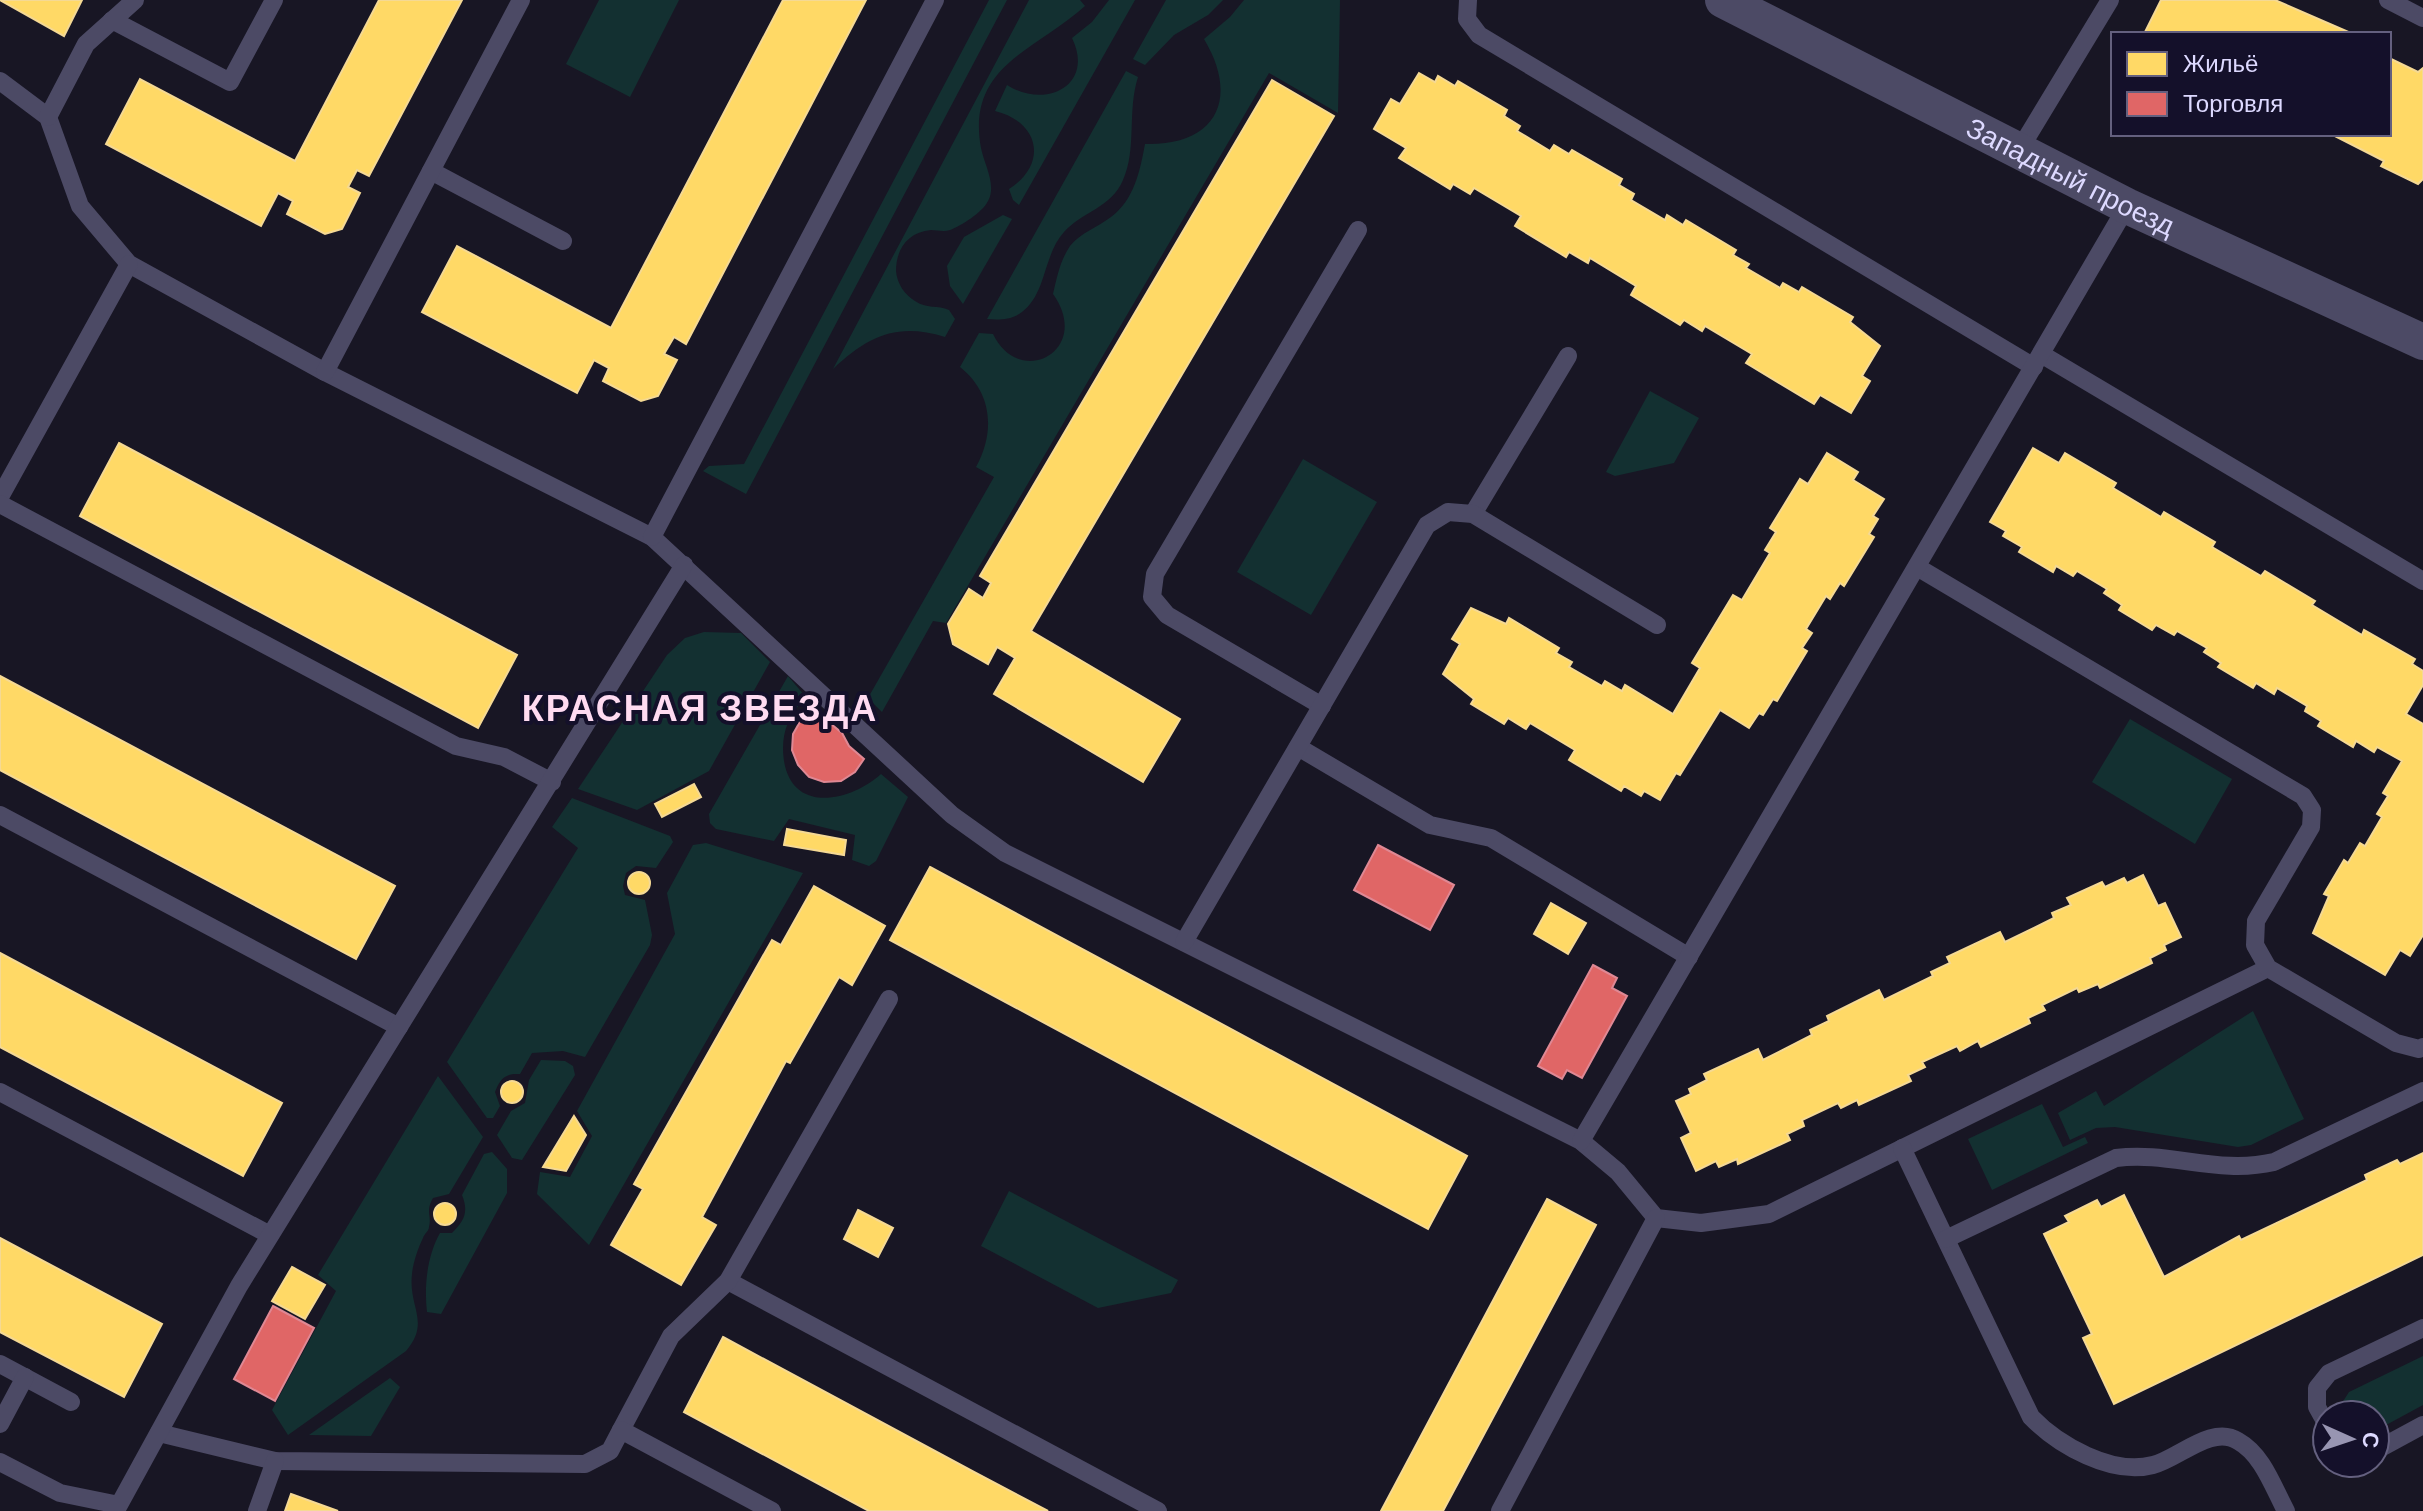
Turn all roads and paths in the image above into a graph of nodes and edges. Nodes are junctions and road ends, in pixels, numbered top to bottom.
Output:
1 (135, 0) edge
2 (274, 0) edge
3 (521, 0) edge
4 (935, 0) edge
5 (1468, 0) edge
6 (1723, 0) edge
7 (2110, 0) edge
8 (2388, 0) edge
9 (2423, 18) edge
10 (112, 20) junction
11 (0, 81) edge
12 (48, 117) junction
13 (2018, 152) junction
14 (431, 171) junction
15 (2127, 206) junction
16 (1358, 230) dead end
17 (563, 241) dead end
18 (129, 264) junction
19 (2423, 342) edge
20 (1568, 356) dead end
21 (2037, 360) junction
22 (325, 372) junction
23 (0, 497) edge
24 (0, 504) edge
25 (1473, 514) junction
26 (652, 537) junction
27 (684, 565) junction
28 (1917, 567) junction
29 (2423, 581) edge
30 (1657, 625) dead end
31 (1322, 706) junction
32 (1298, 747) junction
33 (552, 782) junction
34 (0, 815) edge
35 (1184, 942) junction
36 (1689, 957) junction
37 (2268, 968) junction
38 (889, 999) dead end
39 (399, 1027) junction
40 (2422, 1051) edge
41 (2423, 1091) edge
42 (0, 1092) edge
43 (1581, 1141) junction
44 (1902, 1148) junction
45 (1656, 1218) junction
46 (270, 1235) junction
47 (1946, 1239) junction
48 (728, 1281) junction
49 (2423, 1328) edge
50 (0, 1364) edge
51 (25, 1377) junction
52 (2317, 1399) edge
53 (71, 1402) dead end
54 (0, 1424) edge
55 (2423, 1425) edge
56 (621, 1430) junction
57 (159, 1433) junction
58 (2391, 1442) edge
59 (275, 1461) junction
60 (0, 1462) edge
61 (120, 1508) edge
62 (257, 1511) edge
63 (772, 1511) edge
64 (1158, 1511) edge
65 (1500, 1511) edge
66 (2286, 1511) edge

1 - 10 lane
2 - 10 lane
3 - 14 lane
4 - 26 lane
5 - 21 lane
6 - 13 street, Западный проезд
7 - 13 lane
8 - 9 lane
10 - 12 lane
11 - 12 lane
12 - 18 lane
13 - 15 street, Западный проезд
14 - 17 lane
14 - 22 lane
15 - 19 street, Западный проезд
15 - 21 lane
16 - 31 lane
18 - 22 lane
18 - 23 lane
20 - 25 lane
21 - 28 lane
21 - 29 lane
22 - 26 lane
24 - 33 lane
25 - 30 lane
25 - 31 lane
26 - 27 lane
27 - 33 lane
27 - 35 lane
28 - 36 lane
28 - 37 lane
31 - 32 lane
32 - 35 lane
32 - 36 lane
33 - 39 lane
34 - 39 lane
35 - 43 lane
36 - 43 lane
37 - 40 lane
37 - 44 lane
38 - 48 lane
39 - 46 lane
41 - 47 lane
42 - 46 lane
43 - 45 lane
44 - 45 lane
44 - 47 lane
45 - 65 lane
46 - 57 lane
47 - 66 lane
48 - 56 lane
48 - 64 lane
49 - 52 lane
50 - 51 lane
51 - 53 lane
51 - 54 lane
55 - 58 lane
56 - 59 lane
56 - 63 lane
57 - 59 lane
57 - 61 lane
59 - 62 lane
60 - 61 lane

